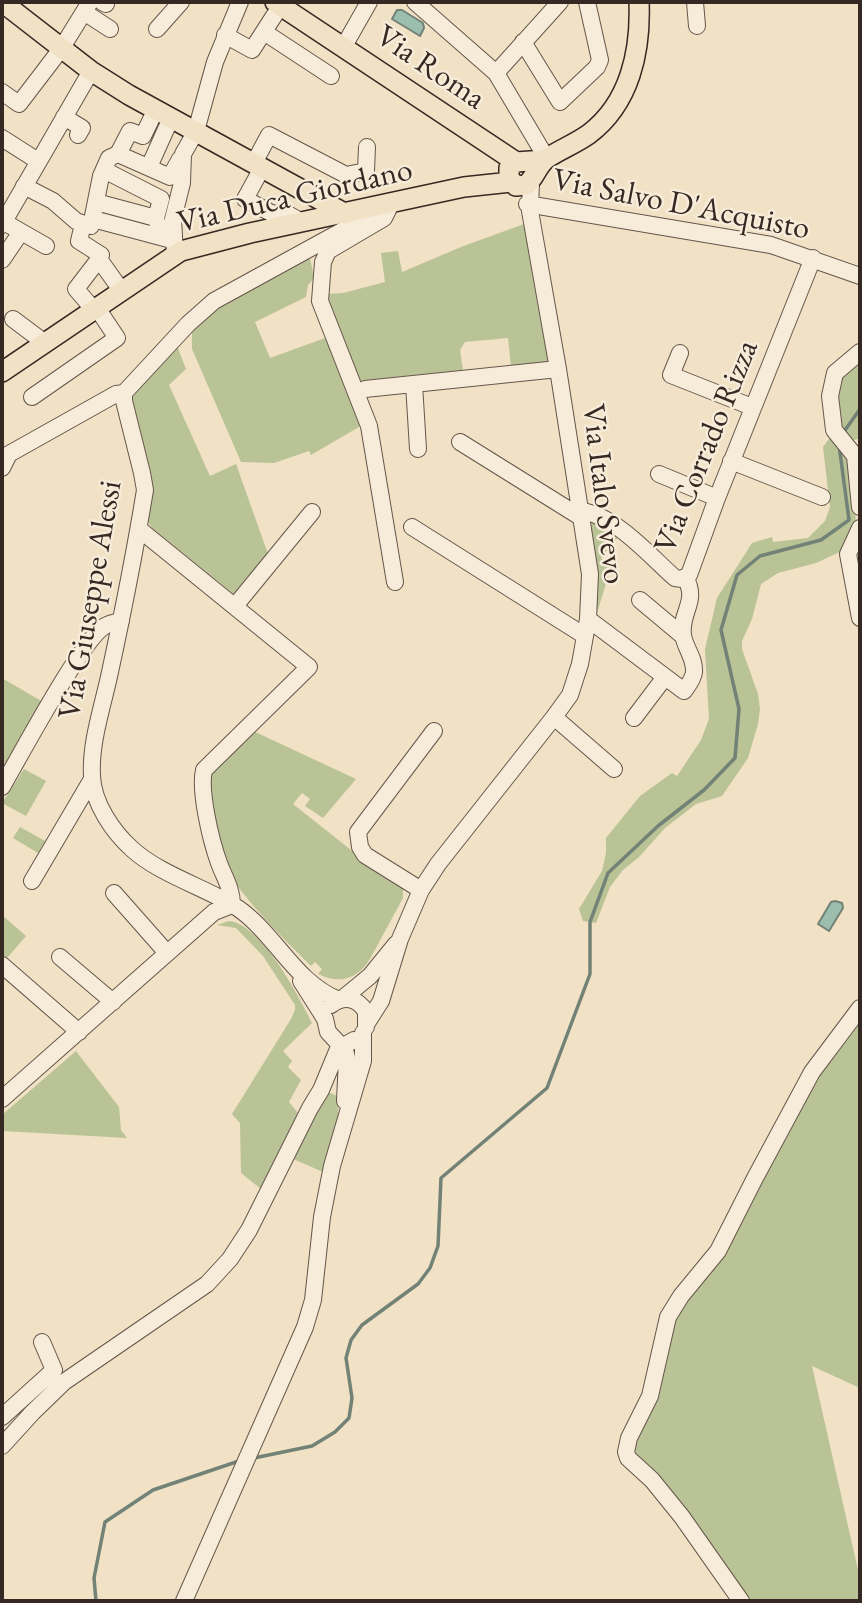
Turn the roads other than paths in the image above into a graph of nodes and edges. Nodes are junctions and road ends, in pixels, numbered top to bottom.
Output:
1 (2, 2) edge
2 (181, 2) edge
3 (221, 2) edge
4 (369, 2) edge
5 (415, 2) edge
6 (560, 2) edge
7 (587, 2) edge
8 (639, 2) edge
9 (695, 2) edge
10 (278, 4) edge
11 (95, 5) edge
12 (236, 9) edge
13 (697, 26) dead end
14 (110, 29) dead end
15 (157, 29) dead end
16 (264, 32) junction
17 (225, 35) junction
18 (523, 42) junction
19 (344, 46) junction
20 (61, 49) junction
21 (91, 71) junction
22 (496, 73) junction
23 (331, 76) dead end
24 (2, 92) edge
25 (164, 114) junction
26 (64, 117) junction
27 (196, 131) junction
28 (78, 135) dead end
29 (2, 138) edge
30 (368, 147) dead end
31 (118, 154) junction
32 (183, 154) junction
33 (546, 159) junction
34 (38, 161) junction
35 (258, 165) junction
36 (149, 167) junction
37 (102, 173) junction
38 (522, 175) junction
39 (23, 186) junction
40 (96, 202) junction
41 (384, 206) junction
42 (529, 207) junction
43 (348, 220) junction
44 (88, 222) junction
45 (150, 222) junction
46 (302, 222) junction
47 (3, 223) edge
48 (21, 232) junction
49 (170, 244) junction
50 (46, 246) dead end
51 (813, 258) junction
52 (99, 259) junction
53 (2, 260) edge
54 (860, 276) edge
55 (121, 290) junction
56 (96, 309) junction
57 (13, 319) dead end
58 (45, 343) junction
59 (860, 352) edge
60 (680, 353) dead end
61 (558, 369) junction
62 (2, 372) edge
63 (414, 384) junction
64 (365, 389) dead end
65 (124, 393) junction
66 (32, 397) dead end
67 (752, 407) junction
68 (460, 442) dead end
69 (418, 449) dead end
70 (731, 461) junction
71 (2, 468) edge
72 (659, 474) dead end
73 (822, 497) dead end
74 (717, 498) junction
75 (860, 507) edge
76 (312, 512) dead end
77 (582, 515) junction
78 (412, 527) dead end
79 (139, 528) junction
80 (860, 528) edge
81 (685, 577) junction
82 (395, 582) dead end
83 (640, 600) dead end
84 (235, 606) junction
85 (860, 618) edge
86 (588, 619) junction
87 (121, 621) junction
88 (585, 636) junction
89 (683, 636) junction
90 (666, 677) junction
91 (554, 717) junction
92 (634, 718) dead end
93 (434, 732) dead end
94 (614, 769) dead end
95 (92, 779) junction
96 (2, 786) edge
97 (32, 881) dead end
98 (421, 890) junction
99 (114, 893) dead end
100 (232, 905) junction
101 (400, 939) junction
102 (167, 953) junction
103 (60, 957) dead end
104 (292, 963) junction
105 (2, 965) edge
106 (340, 999) junction
107 (113, 1002) junction
108 (860, 1008) edge
109 (325, 1023) junction
110 (79, 1032) junction
111 (353, 1036) junction
112 (321, 1090) junction
113 (3, 1095) edge
114 (345, 1098) junction
115 (310, 1108) junction
116 (345, 1121) junction
117 (42, 1342) dead end
118 (2, 1417) edge
119 (2, 1446) edge
120 (184, 1601) edge
121 (741, 1601) edge

1 - 20 main road
2 - 15 street
3 - 12 street
4 - 19 street
5 - 22 street
6 - 18 street
7 - 18 street
8 - 33 main road
9 - 13 street
10 - 16 street
10 - 19 main road, Via Roma
11 - 14 street
11 - 20 street
12 - 17 street
16 - 17 street
16 - 23 street
17 - 27 street
18 - 22 street
19 - 38 main road, Via Roma
20 - 21 main road
20 - 24 street
21 - 25 main road
21 - 26 street
22 - 33 street
25 - 27 main road
25 - 31 street
25 - 36 street
26 - 28 street
26 - 34 street
27 - 32 street
27 - 35 main road
29 - 34 street
30 - 35 street
31 - 36 street
31 - 37 street
32 - 36 street
32 - 49 street
33 - 38 main road
34 - 39 street
35 - 43 main road
35 - 46 street
37 - 40 street
37 - 45 street
38 - 41 main road, Via Duca Giordano
38 - 42 street
39 - 44 street
39 - 47 street
40 - 44 street
40 - 45 street
41 - 43 main road, Via Duca Giordano
41 - 82 street
42 - 51 street, Via Salvo D'Acquisto
42 - 61 street, Via Italo Svevo
43 - 46 main road, Via Duca Giordano
43 - 65 street
44 - 45 street
44 - 52 street
45 - 49 street
46 - 49 main road, Via Duca Giordano
47 - 48 street
48 - 50 street
48 - 53 street
49 - 55 main road, Via Duca Giordano
51 - 54 street, Via Salvo D'Acquisto
51 - 67 street, Via Corrado Rizza
52 - 55 street
52 - 56 street
55 - 56 main road, Via Duca Giordano
56 - 58 main road, Via Duca Giordano
56 - 66 street
57 - 58 street
58 - 62 main road, Via Duca Giordano
59 - 75 street
60 - 67 street
61 - 63 street
61 - 77 street, Via Italo Svevo
63 - 64 street
63 - 69 street
65 - 71 street
65 - 79 street, Via Giuseppe Alessi
67 - 70 street, Via Corrado Rizza
68 - 77 street, Via Corrado Rizza
70 - 73 street
70 - 74 street, Via Corrado Rizza
72 - 74 street
74 - 81 street, Via Corrado Rizza
76 - 84 street
77 - 81 street, Via Corrado Rizza
77 - 86 street, Via Italo Svevo
78 - 88 street
79 - 84 street
79 - 87 street, Via Giuseppe Alessi
80 - 85 street
81 - 89 street
83 - 89 street
84 - 100 street
86 - 88 street, Via Italo Svevo
86 - 90 street
87 - 95 street, Via Giuseppe Alessi
87 - 96 street
88 - 91 street, Via Italo Svevo
89 - 90 street
90 - 92 street
91 - 94 street
91 - 98 street, Via Italo Svevo
93 - 98 street
95 - 97 street
95 - 100 street, Via Giuseppe Alessi
98 - 101 street, Via Italo Svevo
99 - 102 street
100 - 102 street
100 - 104 street, Via Giuseppe Alessi
101 - 106 street
101 - 111 street
102 - 107 street
103 - 107 street
104 - 106 street
104 - 109 street
105 - 110 street
106 - 109 street
106 - 111 street
107 - 110 street
108 - 121 street
109 - 111 street
109 - 115 street
110 - 113 street
111 - 112 street
111 - 114 street
111 - 116 street
112 - 114 street
112 - 115 street
114 - 116 street
115 - 119 street
116 - 120 street
117 - 118 street

